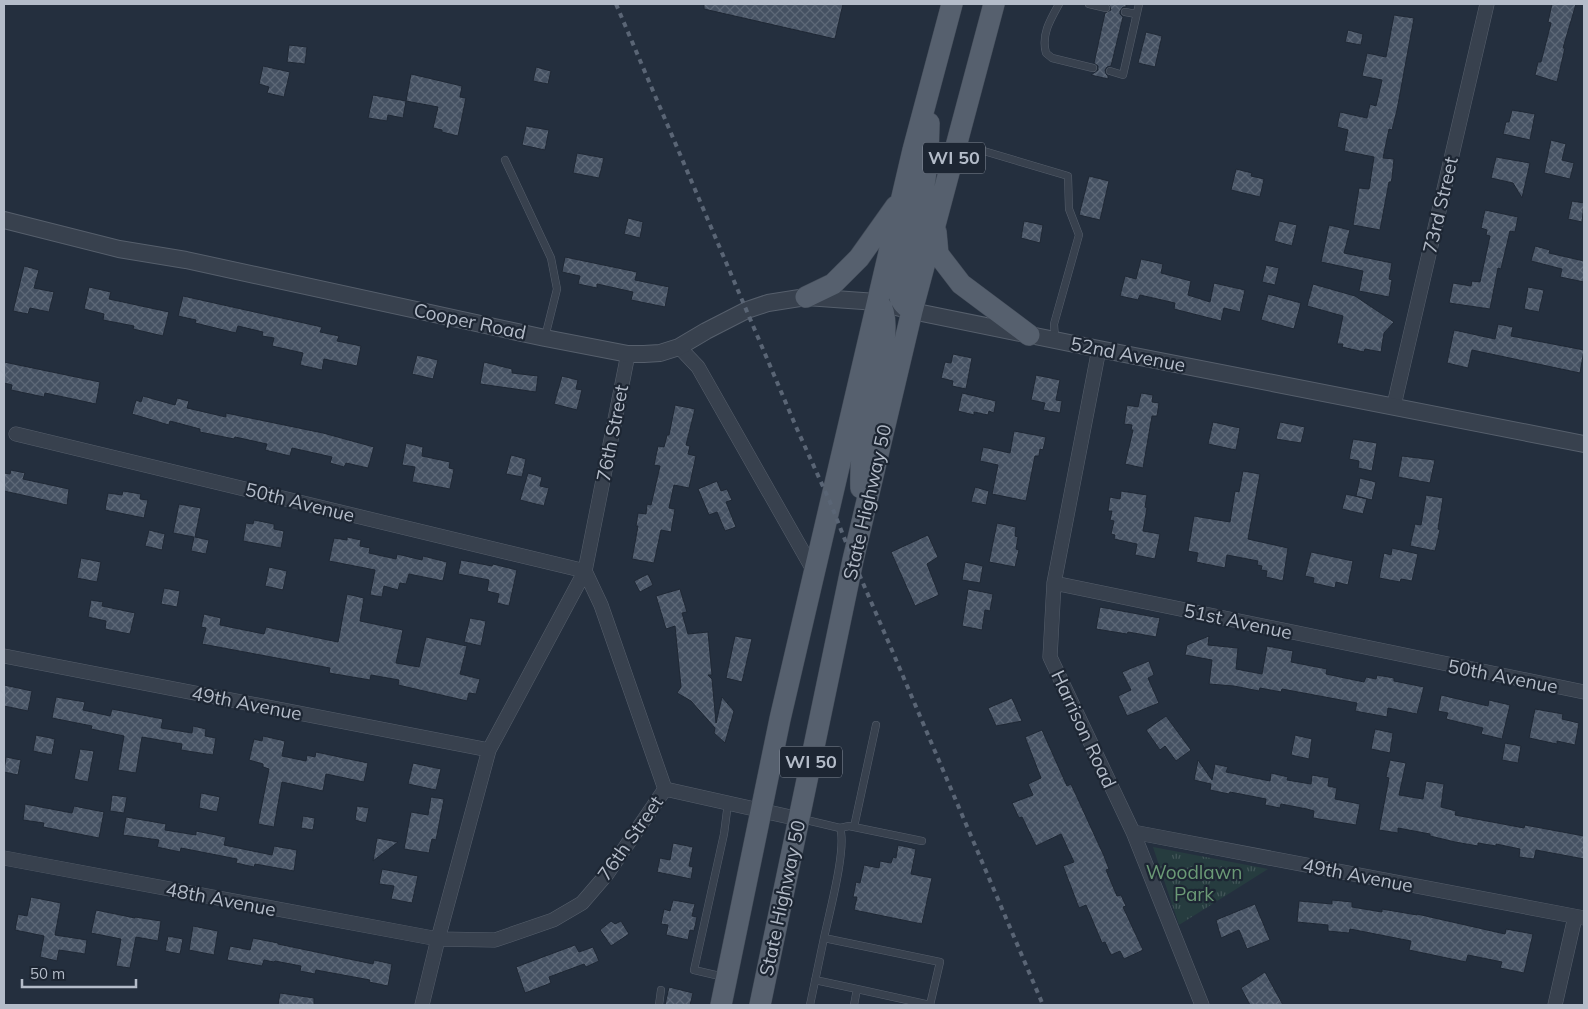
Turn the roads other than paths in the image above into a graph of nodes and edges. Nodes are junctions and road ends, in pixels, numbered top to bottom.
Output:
1 (952, 4) edge
2 (994, 4) edge
3 (1059, 4) edge
4 (1089, 4) edge
5 (1139, 4) edge
6 (1487, 4) edge
7 (1106, 8) dead end
8 (1125, 12) dead end
9 (1136, 14) junction
10 (1093, 68) dead end
11 (1110, 72) dead end
12 (931, 80) junction
13 (958, 143) junction
14 (505, 160) dead end
15 (902, 198) junction
16 (4, 220) edge
17 (936, 225) junction
18 (806, 297) junction
19 (877, 302) junction
20 (912, 311) junction
21 (1029, 335) junction
22 (545, 338) junction
23 (1055, 340) junction
24 (679, 347) junction
25 (1099, 349) junction
26 (628, 354) junction
27 (1394, 405) junction
28 (16, 434) dead end
29 (1584, 444) edge
30 (863, 519) junction
31 (585, 571) junction
32 (814, 573) junction
33 (1054, 583) junction
34 (4, 656) edge
35 (1422, 660) joint
36 (1584, 692) edge
37 (876, 725) dead end
38 (489, 750) junction
39 (665, 789) junction
40 (728, 803) junction
41 (762, 810) junction
42 (799, 819) junction
43 (854, 827) junction
44 (840, 828) junction
45 (1133, 832) junction
46 (922, 841) dead end
47 (4, 858) edge
48 (1580, 918) edge
49 (824, 938) junction
50 (438, 939) junction
51 (727, 977) junction
52 (816, 980) junction
53 (661, 990) dead end
54 (857, 990) junction
55 (422, 1005) edge
56 (659, 1005) edge
57 (721, 1005) edge
58 (760, 1005) edge
59 (810, 1005) edge
60 (854, 1005) edge
61 (930, 1005) edge
62 (1202, 1005) edge
63 (1555, 1005) edge

1 - 12 main road, State Highway 50 / WI 50
2 - 13 main road, State Highway 50 / WI 50
3 - 10 lane
4 - 7 lane
5 - 9 lane
6 - 27 street, 73rd Street
8 - 9 lane
9 - 11 lane
12 - 15 main road, State Highway 50 / WI 50
12 - 20 main road
13 - 17 main road, State Highway 50 / WI 50
13 - 23 lane
14 - 22 lane
15 - 18 main road
15 - 19 main road, State Highway 50 / WI 50
16 - 22 street, Cooper Road
17 - 20 main road, State Highway 50 / WI 50
17 - 21 main road
18 - 19 street, 52nd Avenue
18 - 24 street, 52nd Avenue
19 - 20 street, 52nd Avenue
19 - 30 main road
19 - 32 main road, State Highway 50 / WI 50
20 - 21 street, 52nd Avenue
20 - 30 main road, State Highway 50 / WI 50
21 - 23 street, 52nd Avenue
22 - 26 street, Cooper Road
23 - 25 street, 52nd Avenue
24 - 26 street, Cooper Road
24 - 32 street
25 - 27 street, 52nd Avenue
25 - 33 street, Harrison Road
26 - 31 street, 76th Street
27 - 29 street, 52nd Avenue
28 - 31 street, 50th Avenue
30 - 42 main road, State Highway 50 / WI 50
31 - 38 street, 76th Street
31 - 39 street, 76th Street
32 - 41 main road, State Highway 50 / WI 50
33 - 35 street, 51st Avenue
33 - 45 street, Harrison Road
34 - 38 street, 49th Avenue
35 - 36 street, 50th Avenue
37 - 43 lane
38 - 50 street, 76th Street
39 - 40 street
39 - 50 street, 76th Street
40 - 41 street
40 - 51 lane
41 - 42 street
41 - 51 main road, State Highway 50 / WI 50
42 - 44 lane
42 - 58 main road, State Highway 50 / WI 50
43 - 44 lane
43 - 46 lane
44 - 49 lane
45 - 48 street, 49th Avenue
45 - 62 street, Harrison Road
47 - 50 street, 48th Avenue
48 - 63 street
49 - 52 lane
49 - 61 lane
50 - 55 street, 76th Street
51 - 57 main road, State Highway 50 / WI 50
52 - 54 lane
52 - 59 lane
53 - 56 lane
54 - 60 lane
54 - 61 lane

